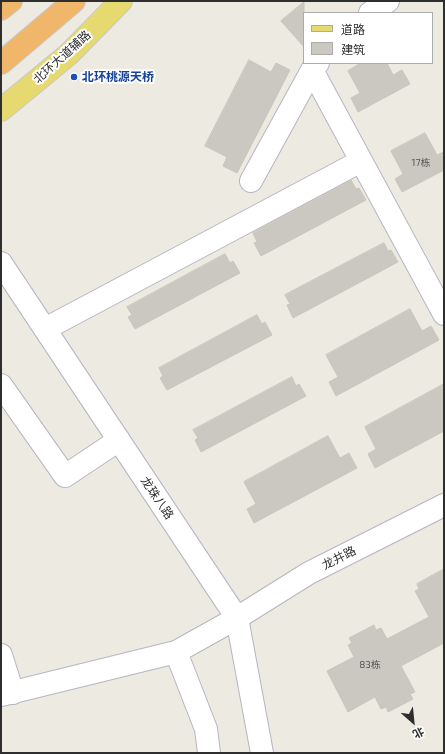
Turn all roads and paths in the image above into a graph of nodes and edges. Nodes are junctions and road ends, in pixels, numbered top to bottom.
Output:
1 (11, 1) edge
2 (74, 1) edge
3 (121, 1) edge
4 (388, 1) edge
5 (1, 9) edge
6 (372, 12) edge
7 (1, 63) edge
8 (315, 67) edge
9 (1, 110) edge
10 (361, 161) junction
11 (251, 181) dead end
12 (1, 263) edge
13 (444, 314) edge
14 (45, 329) junction
15 (1, 385) edge
16 (119, 440) junction
17 (444, 505) edge
18 (237, 618) junction
19 (176, 652) junction
20 (1, 654) edge
21 (7, 694) edge
22 (209, 753) edge
23 (262, 753) edge

1 - 5 highway
2 - 7 highway
3 - 9 main road, 北环大道辅路
4 - 6 street
8 - 10 street
8 - 11 street
10 - 13 street
10 - 14 street
12 - 14 street, 龙珠八路
14 - 16 street, 龙珠八路
15 - 16 street
16 - 18 street, 龙珠八路
17 - 18 street, 龙井路
18 - 19 street, 龙井路
18 - 23 street, 龙珠八路
19 - 21 street, 龙井路
19 - 22 street
20 - 21 street

